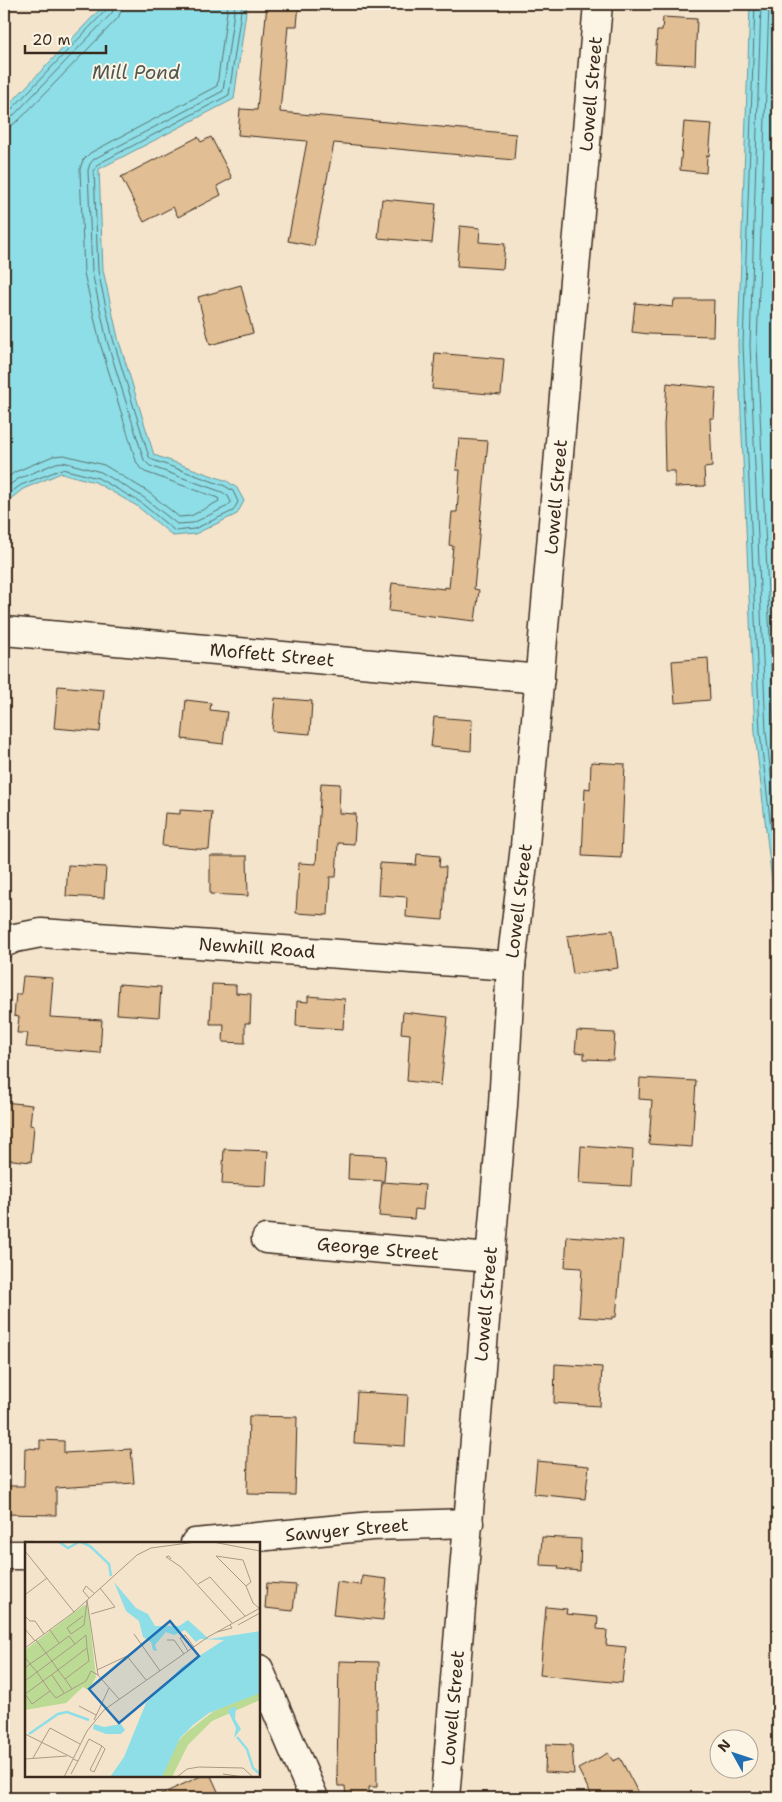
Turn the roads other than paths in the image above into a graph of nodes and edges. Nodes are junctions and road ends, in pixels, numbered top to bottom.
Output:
1 (598, 4) edge
2 (4, 632) edge
3 (540, 679) junction
4 (4, 943) edge
5 (511, 966) junction
6 (266, 1239) dead end
7 (490, 1258) junction
8 (468, 1523) junction
9 (213, 1542) edge
10 (4, 1555) edge
11 (25, 1555) edge
12 (260, 1675) edge
13 (267, 1712) edge
14 (314, 1798) edge
15 (446, 1798) edge

1 - 3 main road, Lowell Street
2 - 3 main road, Moffett Street
3 - 5 main road, Lowell Street
4 - 5 main road, Newhill Road
5 - 7 main road, Lowell Street
6 - 7 main road, George Street
7 - 8 main road, Lowell Street
8 - 9 main road, Sawyer Street
8 - 15 main road, Lowell Street
10 - 11 main road
12 - 13 main road
13 - 14 main road

